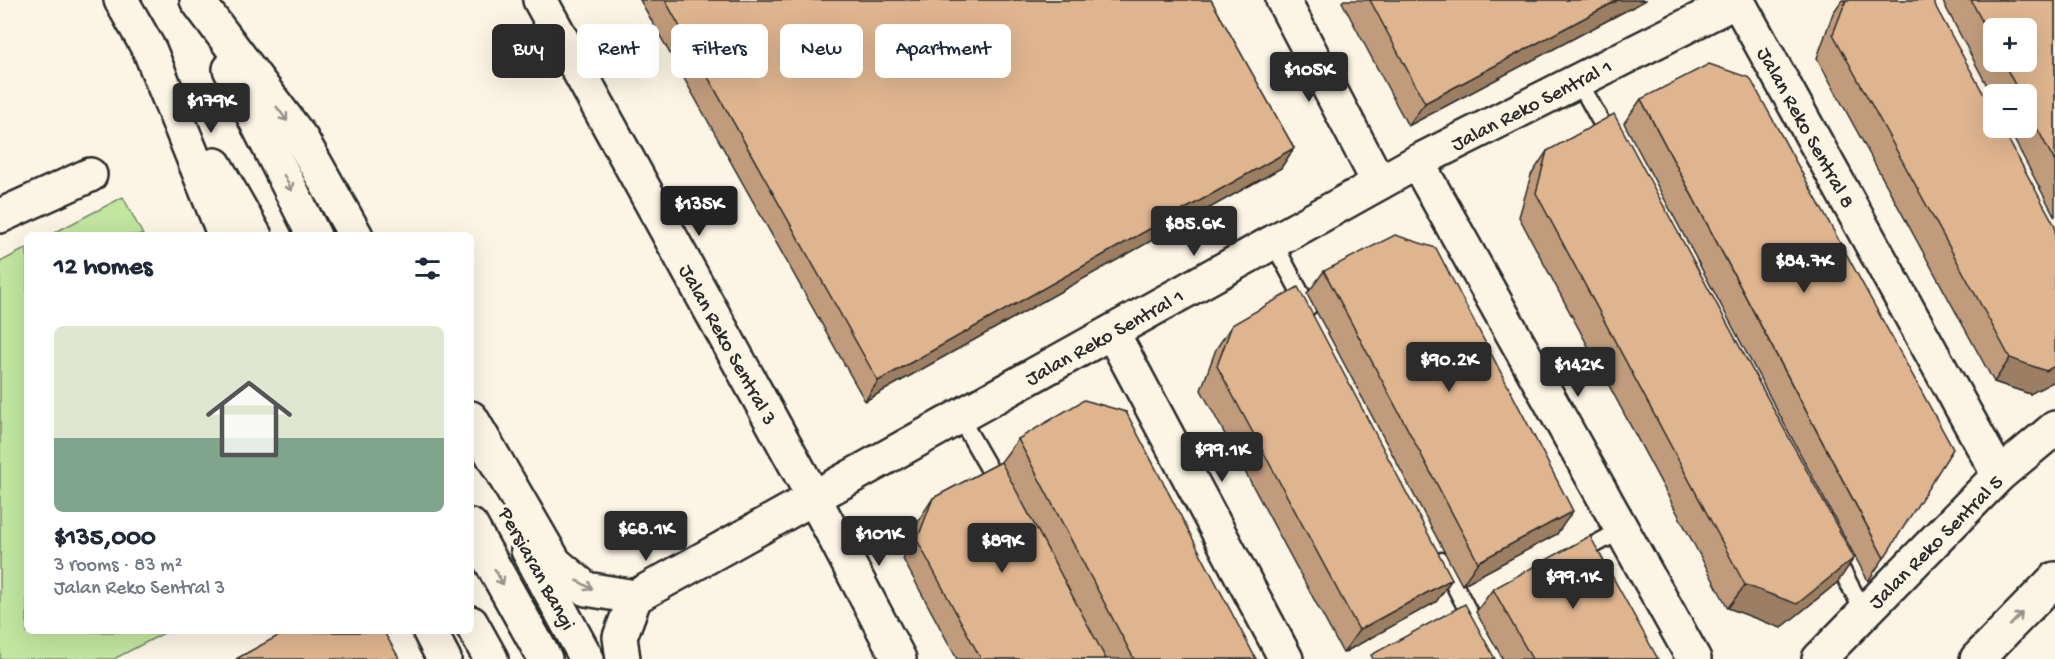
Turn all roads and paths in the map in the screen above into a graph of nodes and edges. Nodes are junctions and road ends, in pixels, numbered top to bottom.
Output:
1 (121, 0) edge
2 (196, 0) edge
3 (540, 0) edge
4 (1283, 0) edge
5 (1737, 0) edge
6 (150, 51) junction
7 (1578, 80) junction
8 (1618, 153) edge
9 (1417, 162) junction
10 (90, 175) dead end
11 (1379, 183) junction
12 (0, 216) edge
13 (223, 232) edge
14 (253, 232) edge
15 (312, 232) edge
16 (354, 232) edge
17 (1273, 242) junction
18 (1318, 326) edge
19 (1112, 332) junction
20 (959, 416) junction
21 (474, 423) edge
22 (2055, 428) edge
23 (474, 450) edge
24 (1999, 475) junction
25 (1005, 497) edge
26 (814, 498) junction
27 (1622, 530) junction
28 (474, 531) edge
29 (1825, 539) edge
30 (1434, 547) edge
31 (1560, 562) edge
32 (2055, 579) edge
33 (635, 597) junction
34 (1864, 612) junction
35 (474, 628) edge
36 (431, 634) edge
37 (444, 659) edge
38 (491, 659) edge
39 (545, 659) edge
40 (588, 659) edge
41 (623, 659) edge
42 (899, 659) edge
43 (1286, 659) edge
44 (1493, 659) edge
45 (1694, 659) edge
46 (1819, 659) edge
47 (1977, 659) edge

1 - 6 street
2 -> 15 street
2 -> 16 street
3 - 26 street, Jalan Reko Sentral 3
4 - 11 street
5 - 7 street, Jalan Reko Sentral 1
5 - 24 street, Jalan Reko Sentral 8
6 - 13 street
6 - 14 street
7 - 8 lane
7 - 9 street, Jalan Reko Sentral 1
9 - 11 street, Jalan Reko Sentral 1
9 - 27 street
10 - 12 street
11 - 17 street, Jalan Reko Sentral 1
17 - 18 lane
17 - 19 street, Jalan Reko Sentral 1
19 - 20 street, Jalan Reko Sentral 1
19 - 43 street
20 - 25 lane
20 - 26 street, Jalan Reko Sentral 1
21 -> 33 street
22 - 24 street, Jalan Reko Sentral 5
23 - 40 street, Persiaran Bangi
24 - 34 street, Jalan Reko Sentral 5
26 - 33 street, Jalan Reko Sentral 1
26 - 42 street, Jalan Reko Sentral 3
27 - 31 lane
27 - 45 street
28 -> 39 street
29 - 34 lane
30 - 44 lane
47 -> 32 street
33 - 41 street
34 - 46 street, Jalan Reko Sentral 5
35 - 38 street
36 - 37 street

